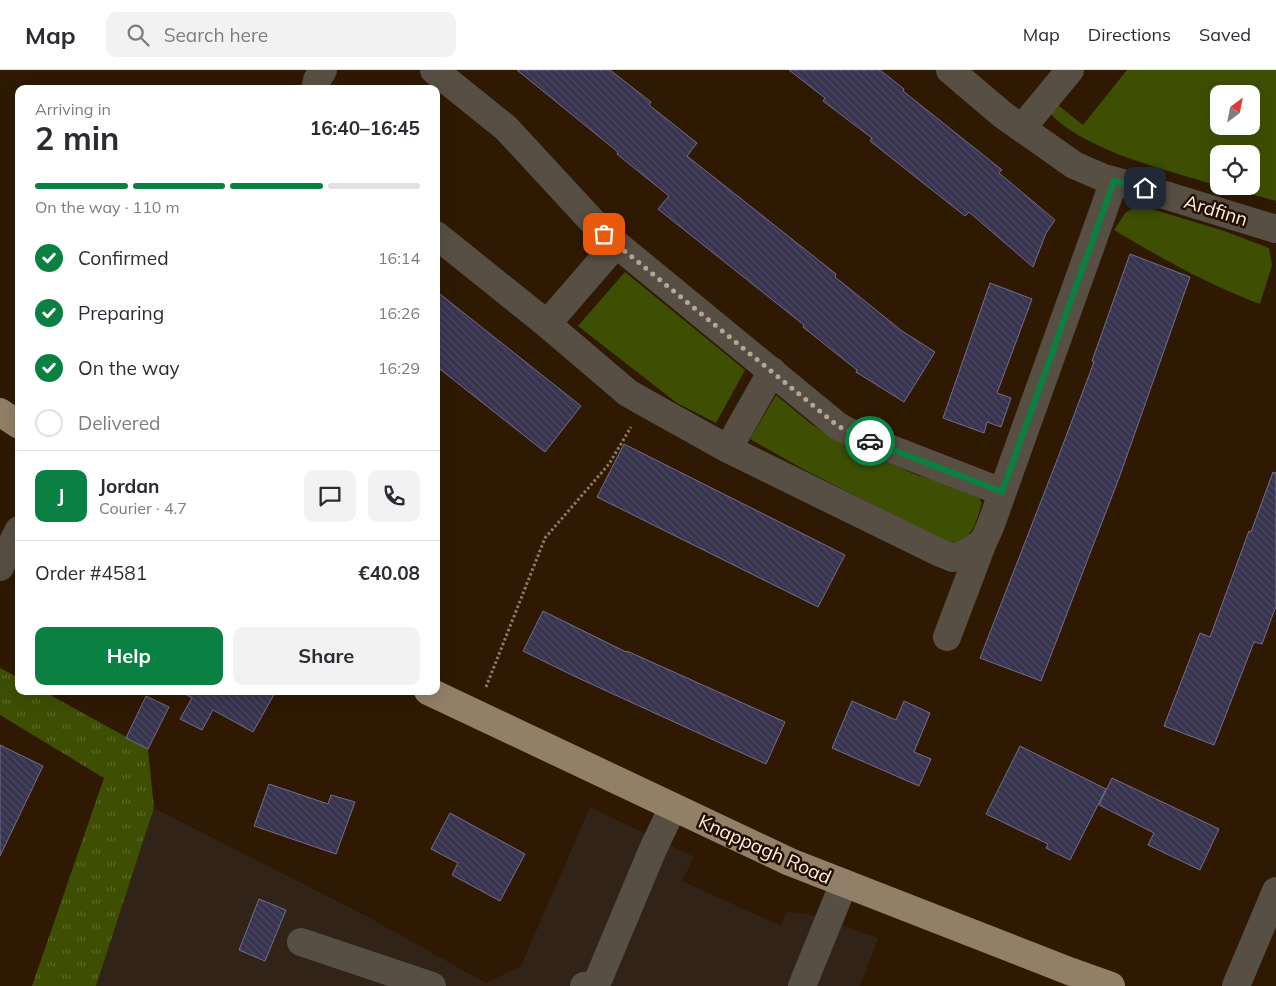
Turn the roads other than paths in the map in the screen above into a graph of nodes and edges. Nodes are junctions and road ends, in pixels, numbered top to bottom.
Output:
1 (323, 70) edge
2 (434, 70) edge
3 (950, 70) edge
4 (1070, 70) edge
5 (316, 85) edge
6 (1022, 128) junction
7 (1114, 181) junction
8 (1276, 229) edge
9 (440, 238) edge
10 (616, 244) junction
11 (547, 324) junction
12 (772, 371) junction
13 (0, 412) edge
14 (15, 423) edge
15 (728, 449) junction
16 (1002, 492) junction
17 (15, 538) edge
18 (982, 542) junction
19 (0, 567) edge
20 (947, 637) dead end
21 (436, 695) edge
22 (673, 807) junction
23 (844, 883) junction
24 (1276, 891) edge
25 (300, 942) dead end
26 (1066, 979) edge
27 (432, 986) edge
28 (584, 986) edge
29 (802, 986) edge
30 (1111, 986) edge
31 (1236, 986) edge

1 - 5 street
2 - 10 street
3 - 6 street, Ardfinn
4 - 6 street
6 - 7 street, Ardfinn
7 - 8 street, Ardfinn
7 - 16 street
9 - 11 street
10 - 11 street
10 - 12 street
11 - 15 street
12 - 15 street
12 - 16 street
13 - 14 main road
15 - 18 street
16 - 18 street
17 - 19 street
18 - 20 street
21 - 22 main road, Knappagh Road
22 - 23 main road, Knappagh Road
22 - 28 street
23 - 26 main road, Knappagh Road
23 - 29 street
24 - 31 street
25 - 27 street
26 - 30 main road, Knappagh Road

